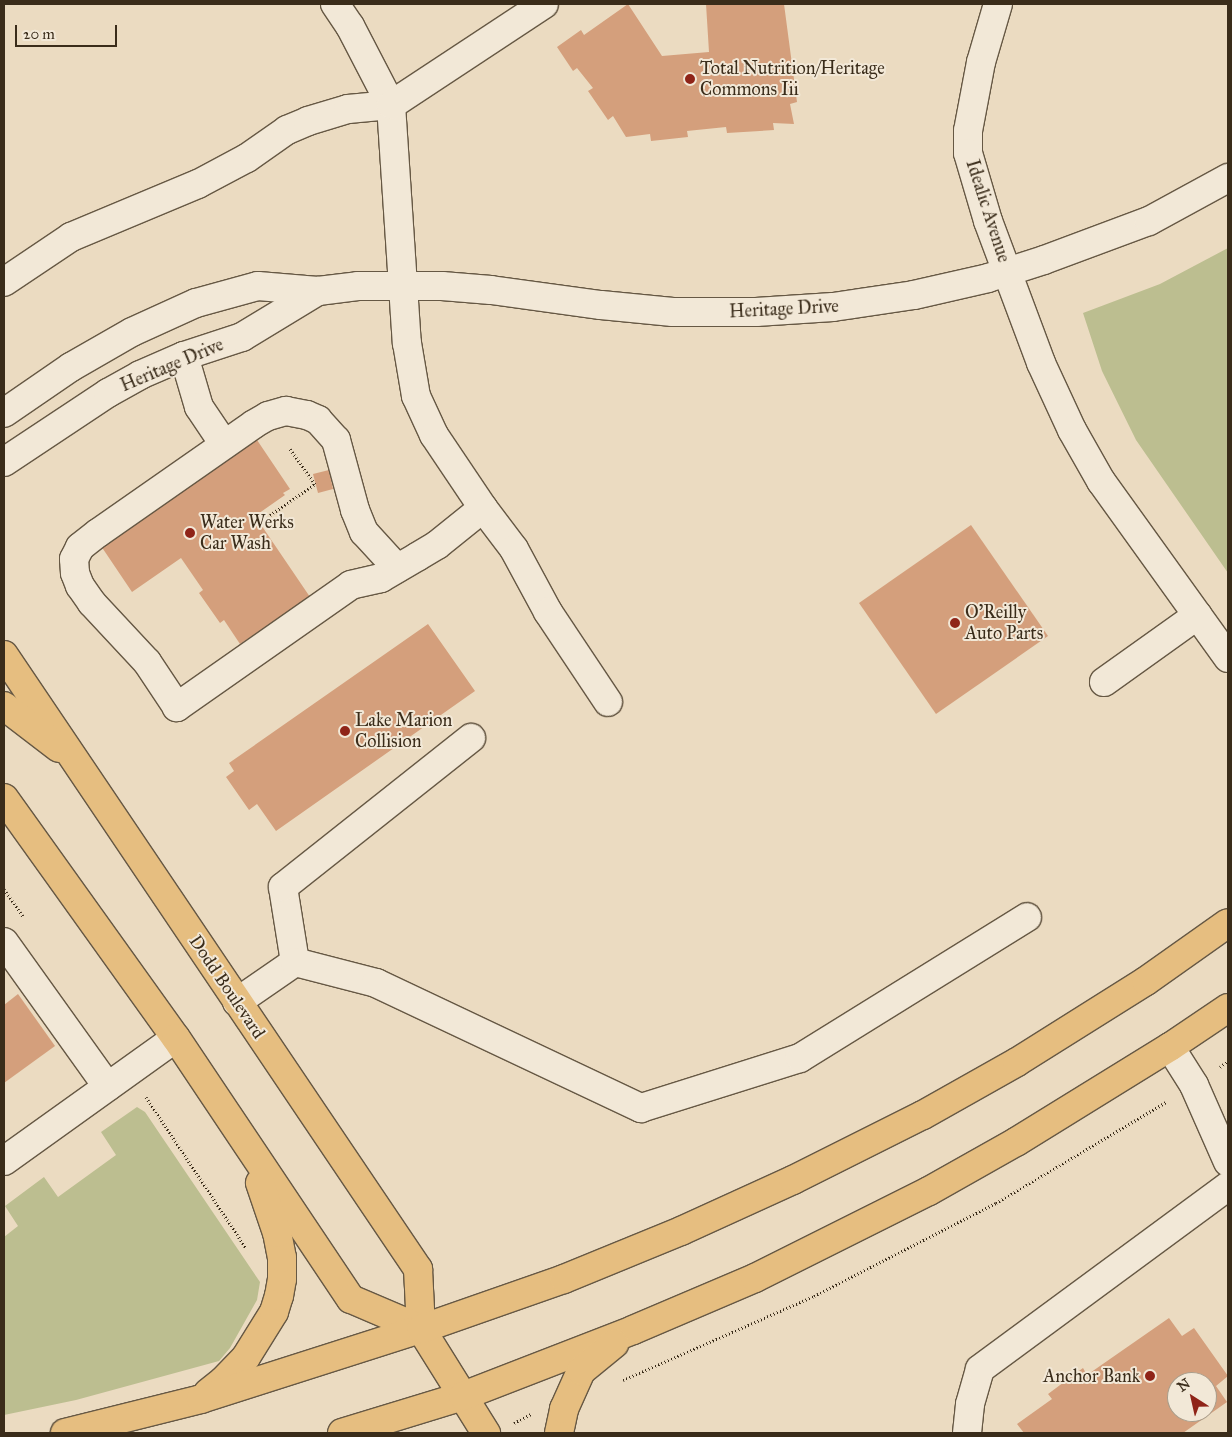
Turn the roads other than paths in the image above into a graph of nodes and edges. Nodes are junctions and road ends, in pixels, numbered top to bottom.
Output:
1 (335, 4) edge
2 (544, 4) edge
3 (998, 4) edge
4 (391, 106) junction
5 (1228, 178) edge
6 (1008, 272) junction
7 (4, 282) edge
8 (403, 286) junction
9 (318, 291) junction
10 (184, 356) junction
11 (4, 413) edge
12 (224, 444) junction
13 (4, 462) edge
14 (483, 508) junction
15 (397, 568) junction
16 (1198, 615) junction
17 (4, 655) edge
18 (1228, 658) edge
19 (1104, 682) dead end
20 (608, 702) dead end
21 (4, 706) edge
22 (471, 738) dead end
23 (78, 763) junction
24 (4, 798) edge
25 (1026, 917) dead end
26 (1228, 923) edge
27 (7, 952) edge
28 (295, 962) junction
29 (237, 1002) junction
30 (1228, 1008) edge
31 (176, 1038) junction
32 (1170, 1048) junction
33 (108, 1087) junction
34 (246, 1144) junction
35 (4, 1161) edge
36 (1228, 1162) edge
37 (1228, 1186) edge
38 (421, 1329) junction
39 (633, 1330) junction
40 (463, 1396) junction
41 (201, 1399) junction
42 (65, 1433) edge
43 (342, 1433) edge
44 (486, 1433) edge
45 (559, 1433) edge
46 (967, 1433) edge

1 - 4 street
2 - 4 street
3 - 6 street, Idealic Avenue
4 - 7 street
4 - 8 street
5 - 6 street, Heritage Drive
6 - 8 street, Heritage Drive
6 - 16 street, Idealic Avenue
8 - 9 street, Heritage Drive
8 - 14 street
9 - 10 street, Heritage Drive
9 - 11 street, Heritage Drive
10 - 12 street
10 - 13 street, Heritage Drive
12 - 15 street
12 - 15 street
14 - 15 street
14 - 20 street
16 - 18 street, Idealic Avenue
16 - 19 street
17 - 23 main road, Dodd Boulevard
21 - 23 main road
22 - 28 street
23 - 29 main road, Dodd Boulevard
24 - 31 main road
25 - 28 street
26 - 38 main road
27 - 33 street
28 - 29 street
29 - 38 main road, Dodd Boulevard
30 - 32 main road
31 - 33 street
31 - 34 main road
32 - 36 street
32 - 39 main road
33 - 35 street
34 - 38 main road
34 - 41 main road
37 - 46 street
38 - 40 main road, Dodd Boulevard
38 - 41 main road
39 - 40 main road
39 - 45 main road
40 - 43 main road
40 - 44 main road, Dodd Boulevard
41 - 42 main road

